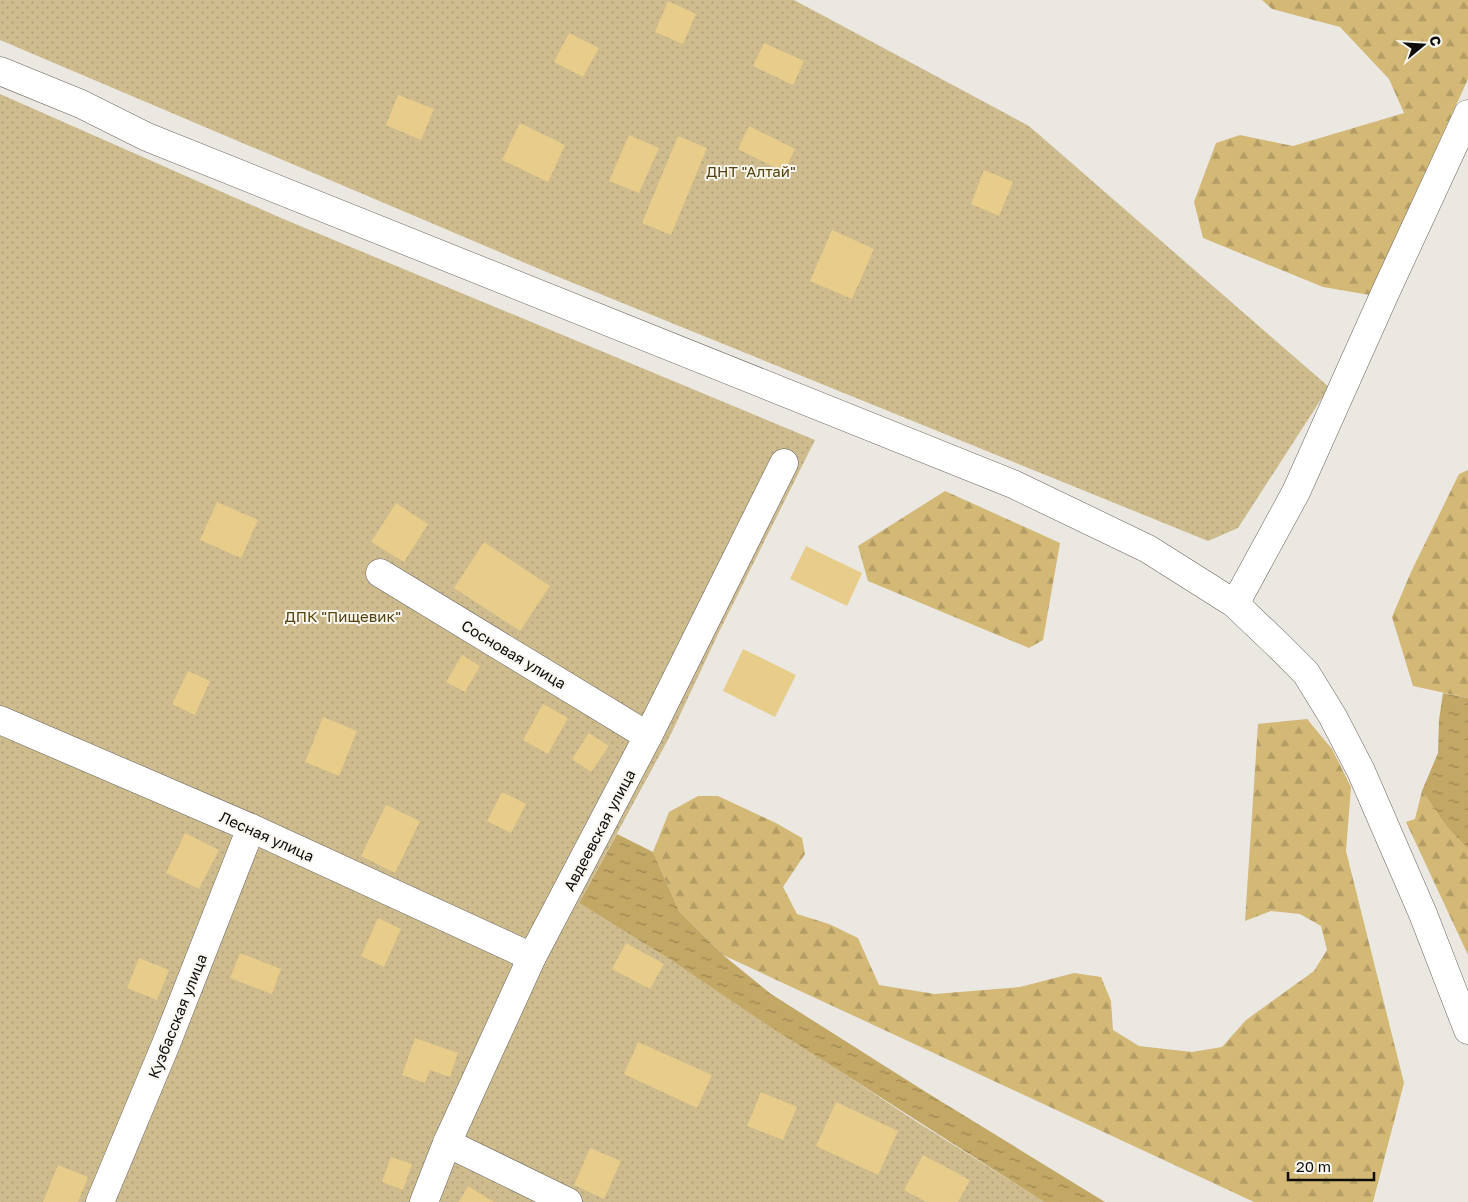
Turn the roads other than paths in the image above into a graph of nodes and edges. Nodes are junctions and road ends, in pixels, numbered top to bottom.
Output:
1 (0, 71) edge
2 (1468, 114) edge
3 (784, 463) dead end
4 (380, 572) dead end
5 (1235, 604) junction
6 (0, 720) edge
7 (648, 736) junction
8 (251, 828) junction
9 (532, 957) junction
10 (1468, 1030) edge
11 (447, 1144) junction
12 (100, 1202) edge
13 (424, 1202) edge
14 (568, 1202) edge

1 - 5 street
2 - 5 street
3 - 7 street, Авдеевская улица
4 - 7 street, Сосновая улица
5 - 10 street
6 - 8 street, Лесная улица
7 - 9 street, Авдеевская улица
8 - 9 street, Лесная улица
8 - 12 street, Кузбасская улица
9 - 11 street, Авдеевская улица
11 - 13 street, Авдеевская улица
11 - 14 street

